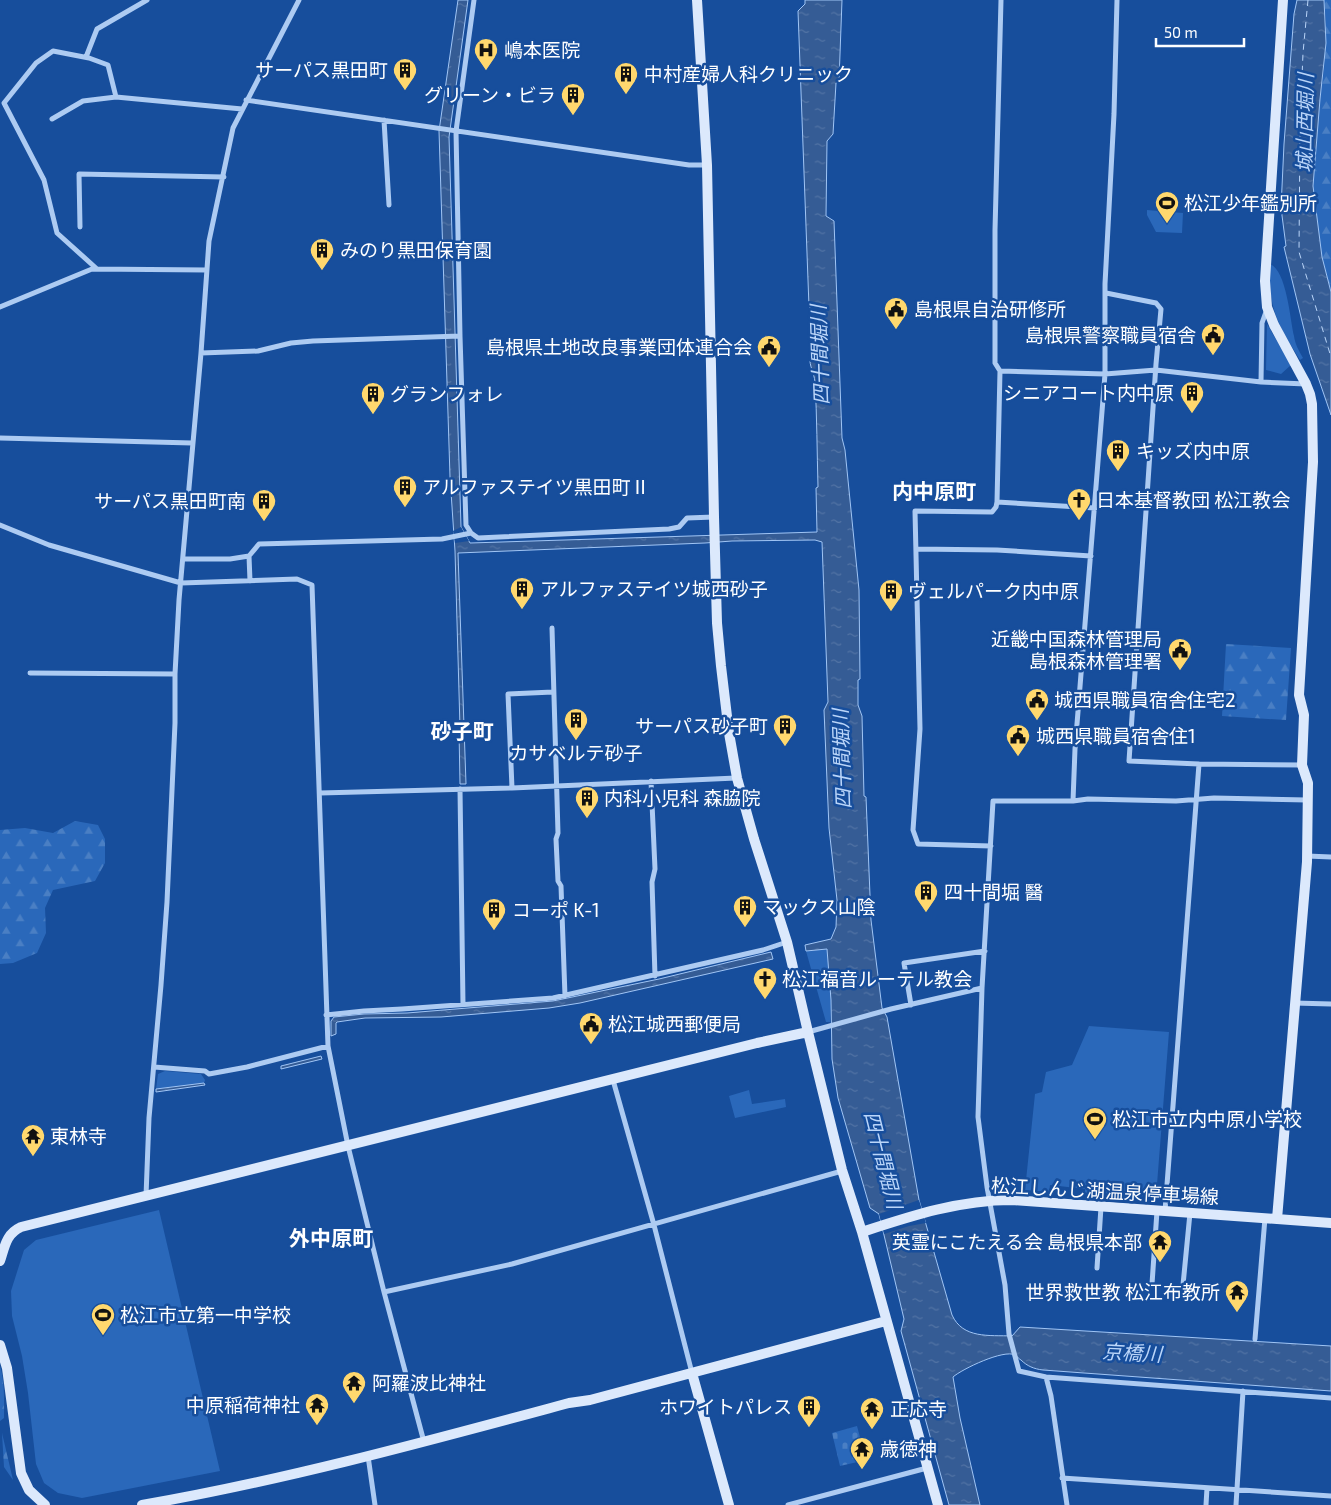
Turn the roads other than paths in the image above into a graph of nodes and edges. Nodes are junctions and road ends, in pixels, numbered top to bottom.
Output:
1 (147, 0) edge
2 (299, 0) edge
3 (474, 0) edge
4 (697, 0) edge
5 (1001, 0) edge
6 (1117, 0) edge
7 (1283, 0) edge
8 (86, 57) junction
9 (116, 97) junction
10 (246, 100) junction
11 (242, 109) junction
12 (52, 119) dead end
13 (384, 120) junction
14 (453, 131) junction
15 (707, 165) junction
16 (224, 177) junction
17 (388, 205) dead end
18 (80, 228) dead end
19 (96, 269) junction
20 (207, 270) junction
21 (1106, 293) junction
22 (0, 307) edge
23 (1267, 307) junction
24 (458, 336) junction
25 (201, 353) junction
26 (1156, 370) junction
27 (1000, 371) junction
28 (1105, 374) junction
29 (1261, 382) junction
30 (1306, 384) junction
31 (0, 438) edge
32 (192, 443) junction
33 (997, 502) junction
34 (1095, 508) junction
35 (714, 517) junction
36 (0, 525) edge
37 (468, 533) junction
38 (916, 549) junction
39 (249, 556) junction
40 (1091, 556) junction
41 (184, 558) junction
42 (250, 581) junction
43 (181, 583) junction
44 (552, 628) dead end
45 (30, 673) dead end
46 (175, 674) junction
47 (553, 692) junction
48 (1199, 764) junction
49 (1302, 765) junction
50 (738, 778) junction
51 (652, 781) junction
52 (557, 786) junction
53 (512, 788) junction
54 (460, 789) junction
55 (320, 793) junction
56 (1198, 798) junction
57 (1308, 800) junction
58 (1073, 801) junction
59 (991, 846) junction
60 (1307, 856) junction
61 (1331, 857) edge
62 (787, 942) junction
63 (985, 951) junction
64 (655, 976) junction
65 (982, 988) junction
66 (565, 996) junction
67 (1294, 1003) junction
68 (1331, 1004) edge
69 (463, 1005) junction
70 (911, 1005) junction
71 (326, 1015) junction
72 (808, 1032) junction
73 (328, 1046) junction
74 (154, 1067) junction
75 (613, 1080) junction
76 (348, 1146) junction
77 (842, 1170) junction
78 (146, 1197) junction
79 (990, 1200) junction
80 (1101, 1207) junction
81 (1161, 1212) junction
82 (1190, 1213) junction
83 (1265, 1218) junction
84 (1277, 1219) junction
85 (1331, 1223) edge
86 (654, 1225) junction
87 (862, 1232) junction
88 (0, 1261) edge
89 (1096, 1268) dead end
90 (1152, 1284) dead end
91 (1183, 1286) dead end
92 (384, 1292) junction
93 (886, 1321) junction
94 (1255, 1339) dead end
95 (0, 1345) edge
96 (692, 1373) junction
97 (1046, 1377) junction
98 (1243, 1391) junction
99 (1331, 1398) edge
100 (425, 1443) junction
101 (368, 1456) junction
102 (928, 1468) junction
103 (1062, 1478) junction
104 (1207, 1488) junction
105 (1237, 1490) junction
106 (1331, 1496) edge
107 (45, 1505) edge
108 (144, 1505) edge
109 (375, 1505) edge
110 (729, 1505) edge
111 (788, 1505) edge
112 (938, 1505) edge
113 (1067, 1505) edge
114 (1206, 1505) edge
115 (1236, 1505) edge

1 - 8 street
2 - 10 street
3 - 14 street
4 - 15 street
5 - 27 street
6 - 21 street
7 - 23 street
8 - 9 street
8 - 19 street
9 - 11 street
9 - 12 street
10 - 11 street
10 - 13 street
11 - 16 street
13 - 14 street
13 - 17 street
14 - 15 street
14 - 24 street
15 - 35 street
16 - 18 street
16 - 20 street
19 - 20 street
19 - 22 street
20 - 25 street
21 - 26 street
21 - 28 street
23 - 29 street
23 - 30 street
24 - 25 street
24 - 37 street
25 - 32 street
26 - 28 street
26 - 29 street
26 - 48 street
27 - 28 street
27 - 33 street
28 - 34 street
29 - 30 street
30 - 49 street
31 - 32 street
32 - 41 street
33 - 34 street
33 - 38 street
34 - 40 street
35 - 37 street
35 - 50 street
36 - 43 street
37 - 39 street
38 - 40 street
38 - 59 street
39 - 41 street
39 - 42 street
40 - 58 street
41 - 43 street
42 - 43 street
42 - 55 street
43 - 46 street
44 - 47 street
45 - 46 street
46 - 74 street
47 - 52 street
47 - 53 street
48 - 49 street
48 - 56 street
49 - 57 street
50 - 51 street
50 - 62 street
51 - 52 street
51 - 64 street
52 - 53 street
52 - 66 street
53 - 54 street
54 - 55 street
54 - 69 street
55 - 71 street
56 - 57 street
56 - 58 street
56 - 81 street
57 - 60 street
58 - 59 street
59 - 63 street
60 - 61 street
60 - 67 street
62 - 64 street
62 - 72 street
63 - 65 street
63 - 70 street
64 - 66 street
65 - 70 street
65 - 79 street
66 - 69 street
67 - 68 street
67 - 84 street
69 - 71 street
70 - 72 street
71 - 73 street
72 - 75 street
72 - 77 street
73 - 74 street
73 - 76 street
74 - 78 street
75 - 76 street
75 - 86 street
76 - 78 street
76 - 92 street
77 - 86 street
77 - 87 street
78 - 88 street
79 - 80 street, 松江しんじ湖温泉停車場線
79 - 87 street, 松江しんじ湖温泉停車場線
79 - 97 street
80 - 81 street, 松江しんじ湖温泉停車場線
80 - 89 street
81 - 82 street, 松江しんじ湖温泉停車場線
81 - 90 street
82 - 83 street, 松江しんじ湖温泉停車場線
82 - 91 street
83 - 84 street, 松江しんじ湖温泉停車場線
83 - 94 street
84 - 85 street, 松江しんじ湖温泉停車場線
86 - 92 street
86 - 96 street
87 - 93 street
92 - 100 street
93 - 96 street
93 - 102 street
95 - 107 street
96 - 100 street
96 - 110 street
97 - 98 street
97 - 103 street
98 - 99 street
98 - 105 street
100 - 101 street
101 - 108 street
101 - 109 street
102 - 111 street
102 - 112 street
103 - 104 street
103 - 113 street
104 - 105 street
104 - 114 street
105 - 106 street
105 - 115 street

